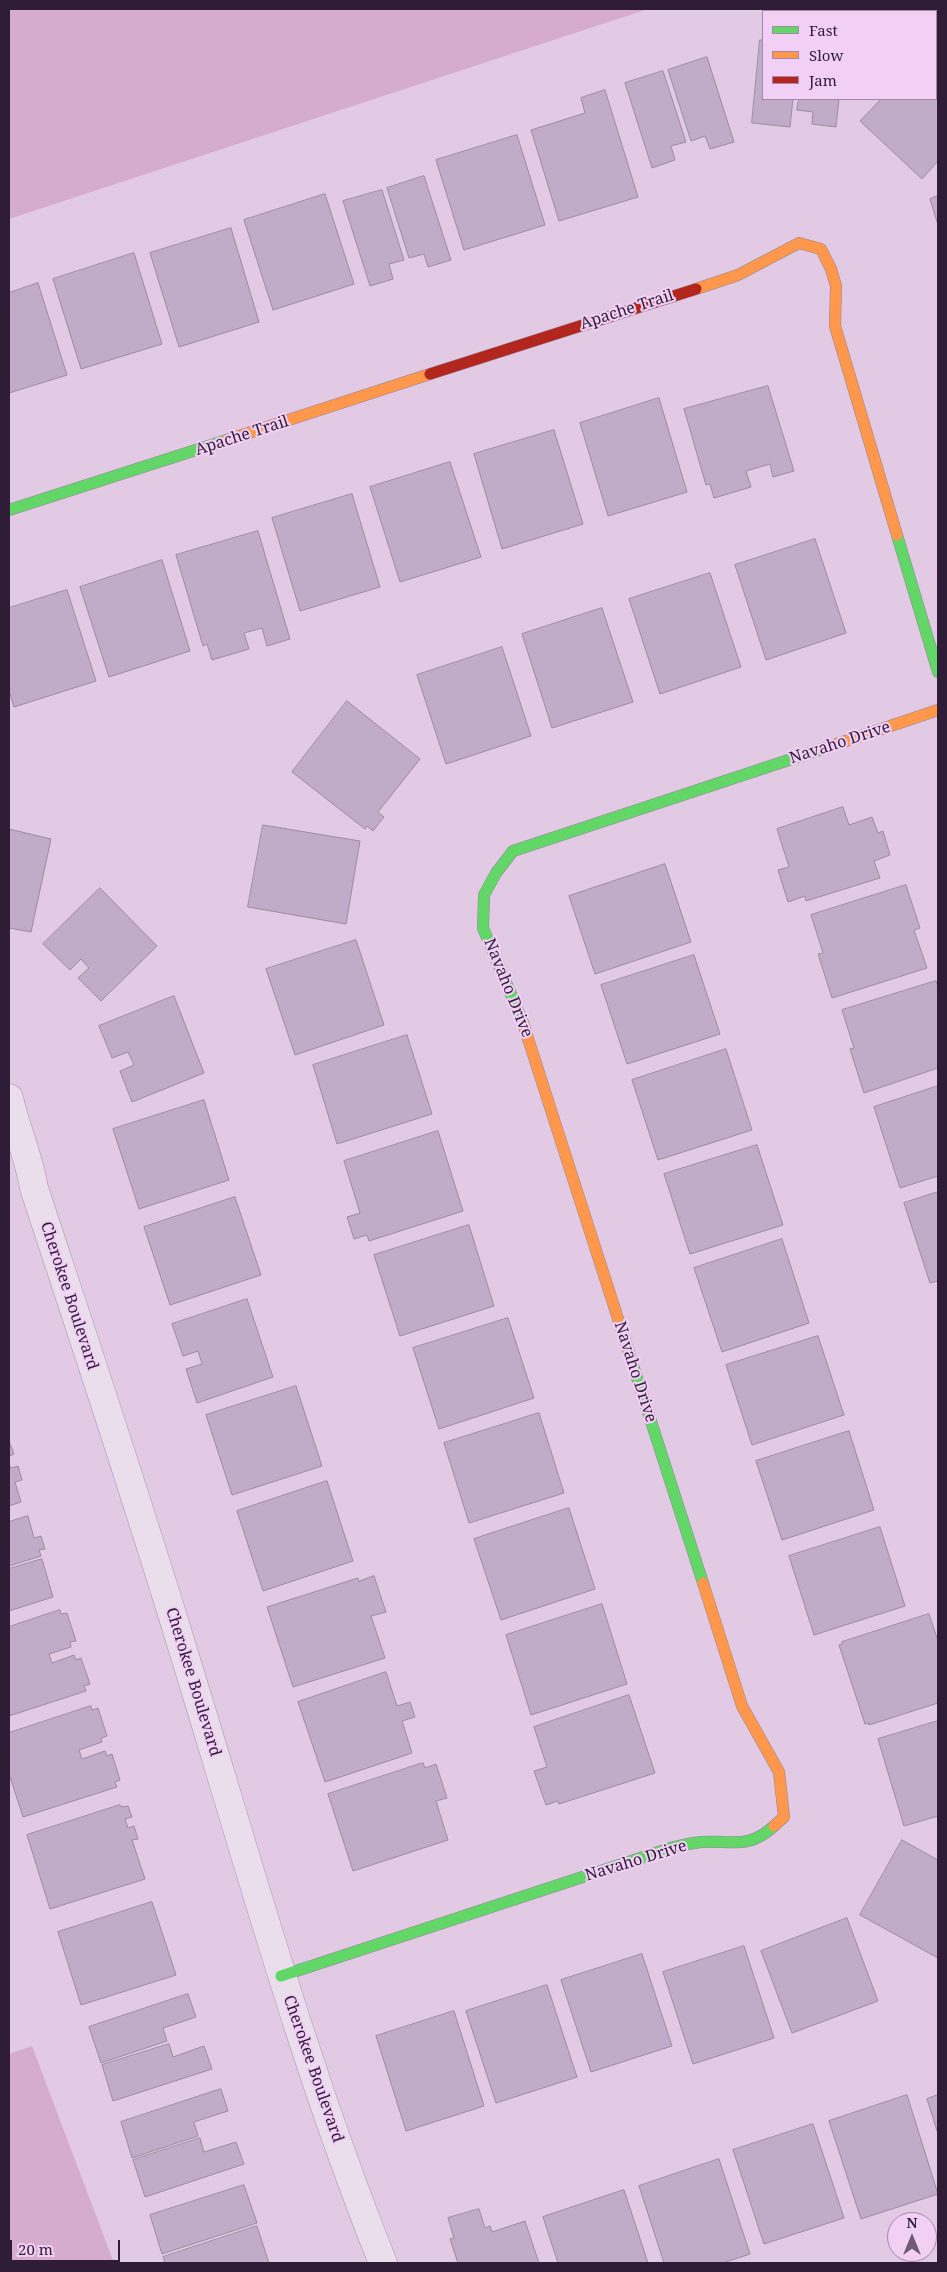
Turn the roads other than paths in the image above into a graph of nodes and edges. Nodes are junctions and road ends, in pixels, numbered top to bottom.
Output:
1 (9, 510) edge
2 (938, 672) edge
3 (938, 710) edge
4 (9, 1098) edge
5 (282, 1976) junction
6 (383, 2263) edge

1 - 2 street, Apache Trail
3 - 5 street, Navaho Drive
4 - 5 street, Cherokee Boulevard
5 - 6 street, Cherokee Boulevard

